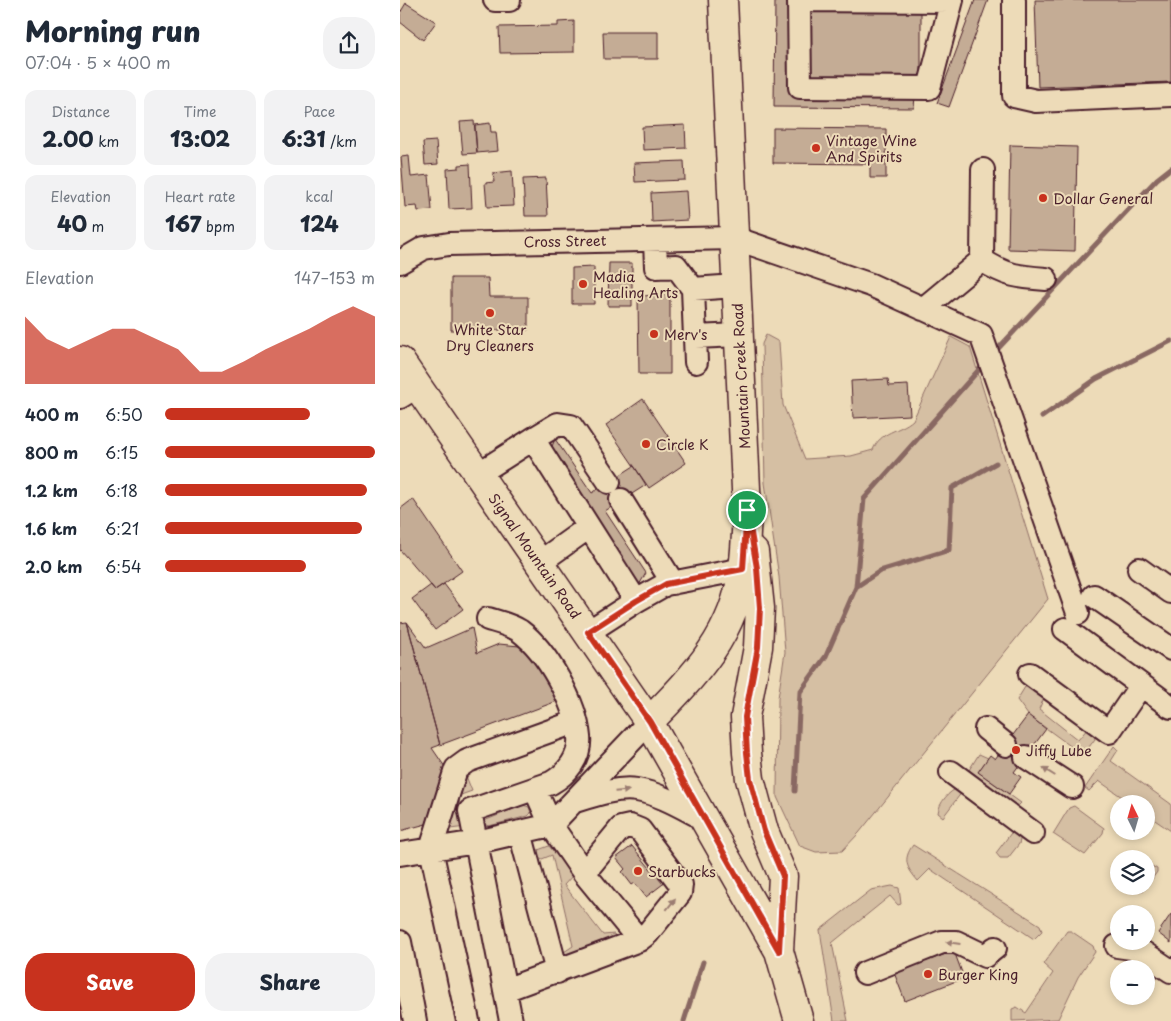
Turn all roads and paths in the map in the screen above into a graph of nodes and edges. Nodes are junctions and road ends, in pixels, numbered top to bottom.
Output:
1 (495, 0) edge
2 (509, 0) edge
3 (723, 0) edge
4 (952, 0) edge
5 (1014, 0) edge
6 (1171, 95) edge
7 (983, 170) dead end
8 (734, 238) junction
9 (655, 240) junction
10 (982, 260) junction
11 (400, 262) edge
12 (1046, 279) dead end
13 (736, 286) junction
14 (693, 289) junction
15 (923, 308) junction
16 (739, 335) junction
17 (696, 337) junction
18 (400, 361) edge
19 (696, 362) dead end
20 (409, 392) edge
21 (533, 439) junction
22 (478, 474) junction
23 (609, 482) dead end
24 (621, 500) dead end
25 (747, 510) junction
26 (589, 527) junction
27 (540, 562) junction
28 (743, 569) junction
29 (1139, 569) dead end
30 (673, 582) junction
31 (1171, 592) edge
32 (1094, 596) dead end
33 (636, 601) junction
34 (488, 619) dead end
35 (588, 632) junction
36 (1171, 649) edge
37 (1030, 674) dead end
38 (1141, 685) junction
39 (1171, 707) edge
40 (575, 722) junction
41 (650, 722) junction
42 (986, 729) dead end
43 (1006, 745) dead end
44 (1026, 757) dead end
45 (951, 772) dead end
46 (1072, 787) dead end
47 (535, 789) junction
48 (574, 801) junction
49 (705, 819) junction
50 (551, 825) junction
51 (520, 832) junction
52 (1033, 833) dead end
53 (477, 842) junction
54 (431, 849) junction
55 (400, 854) edge
56 (584, 873) junction
57 (639, 940) junction
58 (400, 942) edge
59 (995, 948) dead end
60 (1140, 950) edge
61 (779, 951) junction
62 (1171, 971) edge
63 (557, 972) junction
64 (865, 973) dead end
65 (505, 990) junction
66 (415, 1021) edge
67 (468, 1021) edge
68 (511, 1021) edge
69 (799, 1021) edge

1 - 2 street
3 - 8 main road, Mountain Creek Road
4 - 4 street
5 - 6 street
7 - 10 street
8 - 9 street, Cross Street
8 - 13 main road, Mountain Creek Road
8 - 15 street
9 - 11 street, Cross Street
9 - 14 street
10 - 12 street
10 - 15 street
13 - 14 street
13 - 16 main road, Mountain Creek Road
14 - 17 street
15 - 38 street
16 - 17 street
16 - 25 main road, Mountain Creek Road
17 - 19 street
18 - 20 main road, Signal Mountain Road
20 - 22 main road, Signal Mountain Road
21 - 22 street
21 - 23 street
21 - 26 street
22 - 27 main road, Signal Mountain Road
24 - 30 street
25 - 28 main road, Mountain Creek Road
25 - 61 main road
26 - 27 street
26 - 33 street
27 - 35 main road, Signal Mountain Road
28 - 30 street
28 - 41 main road, Mountain Creek Road
29 - 31 street
30 - 33 street
32 - 36 street
33 - 35 street
34 - 40 street
35 - 41 main road, Signal Mountain Road
37 - 38 street
38 - 39 street
40 - 47 street
40 - 54 street
41 - 48 street
41 - 49 main road, Signal Mountain Road
42 - 43 street
46 -> 44 street
45 - 52 street
47 - 50 street
47 - 53 street
48 -> 49 street
48 - 50 street
49 - 61 main road, Signal Mountain Road
50 - 51 street
50 - 56 street
51 - 53 street
51 - 63 street
53 - 54 street
53 - 65 street
54 - 55 street
54 - 67 street
56 - 57 street
57 -> 56 street
57 - 63 street
58 - 66 street
59 -> 64 street
60 - 62 street
61 - 69 main road, Signal Mountain Road
63 - 65 street
65 - 68 street

